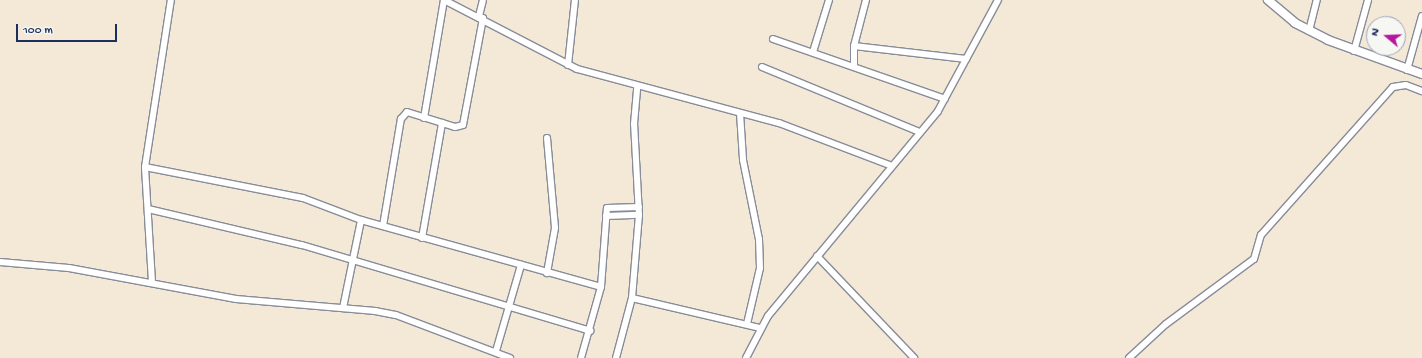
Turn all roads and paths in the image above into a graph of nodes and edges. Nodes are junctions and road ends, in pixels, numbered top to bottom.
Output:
1 (171, 0) edge
2 (444, 0) edge
3 (483, 0) edge
4 (575, 0) edge
5 (829, 0) edge
6 (866, 0) edge
7 (998, 0) edge
8 (1268, 0) edge
9 (1317, 0) edge
10 (1368, 0) edge
11 (1422, 16) edge
12 (481, 17) junction
13 (1309, 31) junction
14 (773, 39) dead end
15 (854, 46) junction
16 (1354, 51) junction
17 (813, 52) junction
18 (966, 60) junction
19 (568, 65) junction
20 (854, 66) junction
21 (762, 67) dead end
22 (1407, 70) junction
23 (1422, 74) edge
24 (637, 86) junction
25 (1422, 91) edge
26 (945, 98) junction
27 (740, 113) junction
28 (424, 118) junction
29 (442, 124) junction
30 (920, 132) junction
31 (547, 138) dead end
32 (892, 166) junction
33 (145, 167) junction
34 (639, 207) junction
35 (148, 209) junction
36 (639, 215) junction
37 (606, 216) junction
38 (360, 220) junction
39 (383, 226) junction
40 (422, 238) junction
41 (817, 256) junction
42 (353, 259) junction
43 (0, 262) edge
44 (521, 266) junction
45 (547, 272) junction
46 (152, 282) junction
47 (601, 287) junction
48 (632, 298) junction
49 (343, 308) junction
50 (508, 308) junction
51 (747, 324) junction
52 (760, 328) junction
53 (590, 331) junction
54 (496, 351) junction
55 (510, 358) edge
56 (582, 358) edge
57 (616, 358) edge
58 (746, 358) edge
59 (914, 358) edge
60 (1129, 358) edge

1 - 33 street
2 - 12 street
2 - 28 street
3 - 12 street
4 - 19 street
5 - 17 street
6 - 15 street
7 - 18 street
8 - 13 street
9 - 13 street
10 - 16 street
11 - 22 street
12 - 19 street
12 - 29 street
13 - 16 street
14 - 17 street
15 - 18 street
15 - 20 street
16 - 22 street
17 - 20 street
18 - 26 street
19 - 24 street
20 - 26 street
21 - 30 street
22 - 23 street
24 - 27 street
24 - 34 street
25 - 60 street
26 - 30 street
27 - 32 street
27 - 51 street
28 - 29 street
28 - 39 street
29 - 40 street
30 - 32 street
31 - 45 street
32 - 41 street
33 - 35 street
33 - 38 street
34 - 36 street
34 - 37 street
35 - 42 street
35 - 46 street
36 - 37 street
36 - 48 street
37 - 47 street
38 - 39 street
38 - 42 street
39 - 40 street
40 - 44 street
41 - 52 street
41 - 59 street
42 - 49 street
42 - 50 street
43 - 46 street
44 - 45 street
44 - 50 street
45 - 47 street
46 - 49 street
47 - 53 street
48 - 51 street
48 - 57 street
49 - 54 street
50 - 53 street
50 - 54 street
51 - 52 street
52 - 58 street
53 - 56 street
54 - 55 street

